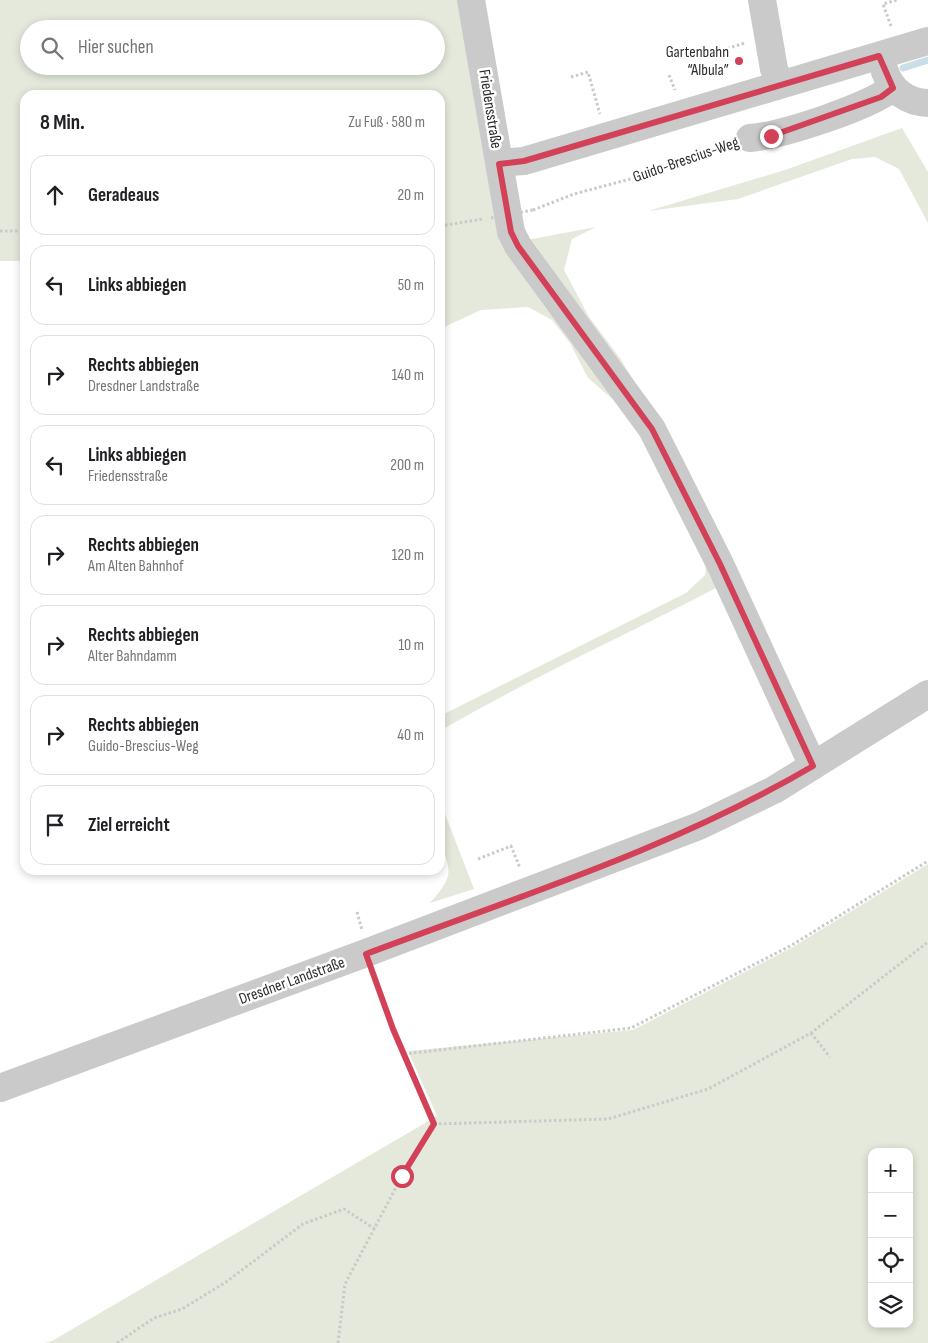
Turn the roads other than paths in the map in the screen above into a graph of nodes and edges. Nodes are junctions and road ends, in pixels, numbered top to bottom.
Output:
1 (471, 0) edge
2 (762, 0) edge
3 (928, 41) edge
4 (889, 53) junction
5 (780, 84) junction
6 (893, 88) junction
7 (925, 103) edge
8 (750, 138) road end
9 (499, 164) junction
10 (928, 694) edge
11 (813, 766) junction
12 (0, 1088) edge

1 - 9 street, Friedensstraße
2 - 5 street
3 - 4 street
4 - 5 street
4 - 6 street
5 - 9 street
6 - 7 street
6 - 8 street, Guido-Brescius-Weg
9 - 11 street, Friedensstraße
10 - 11 street, Dresdner Landstraße
11 - 12 street, Dresdner Landstraße

